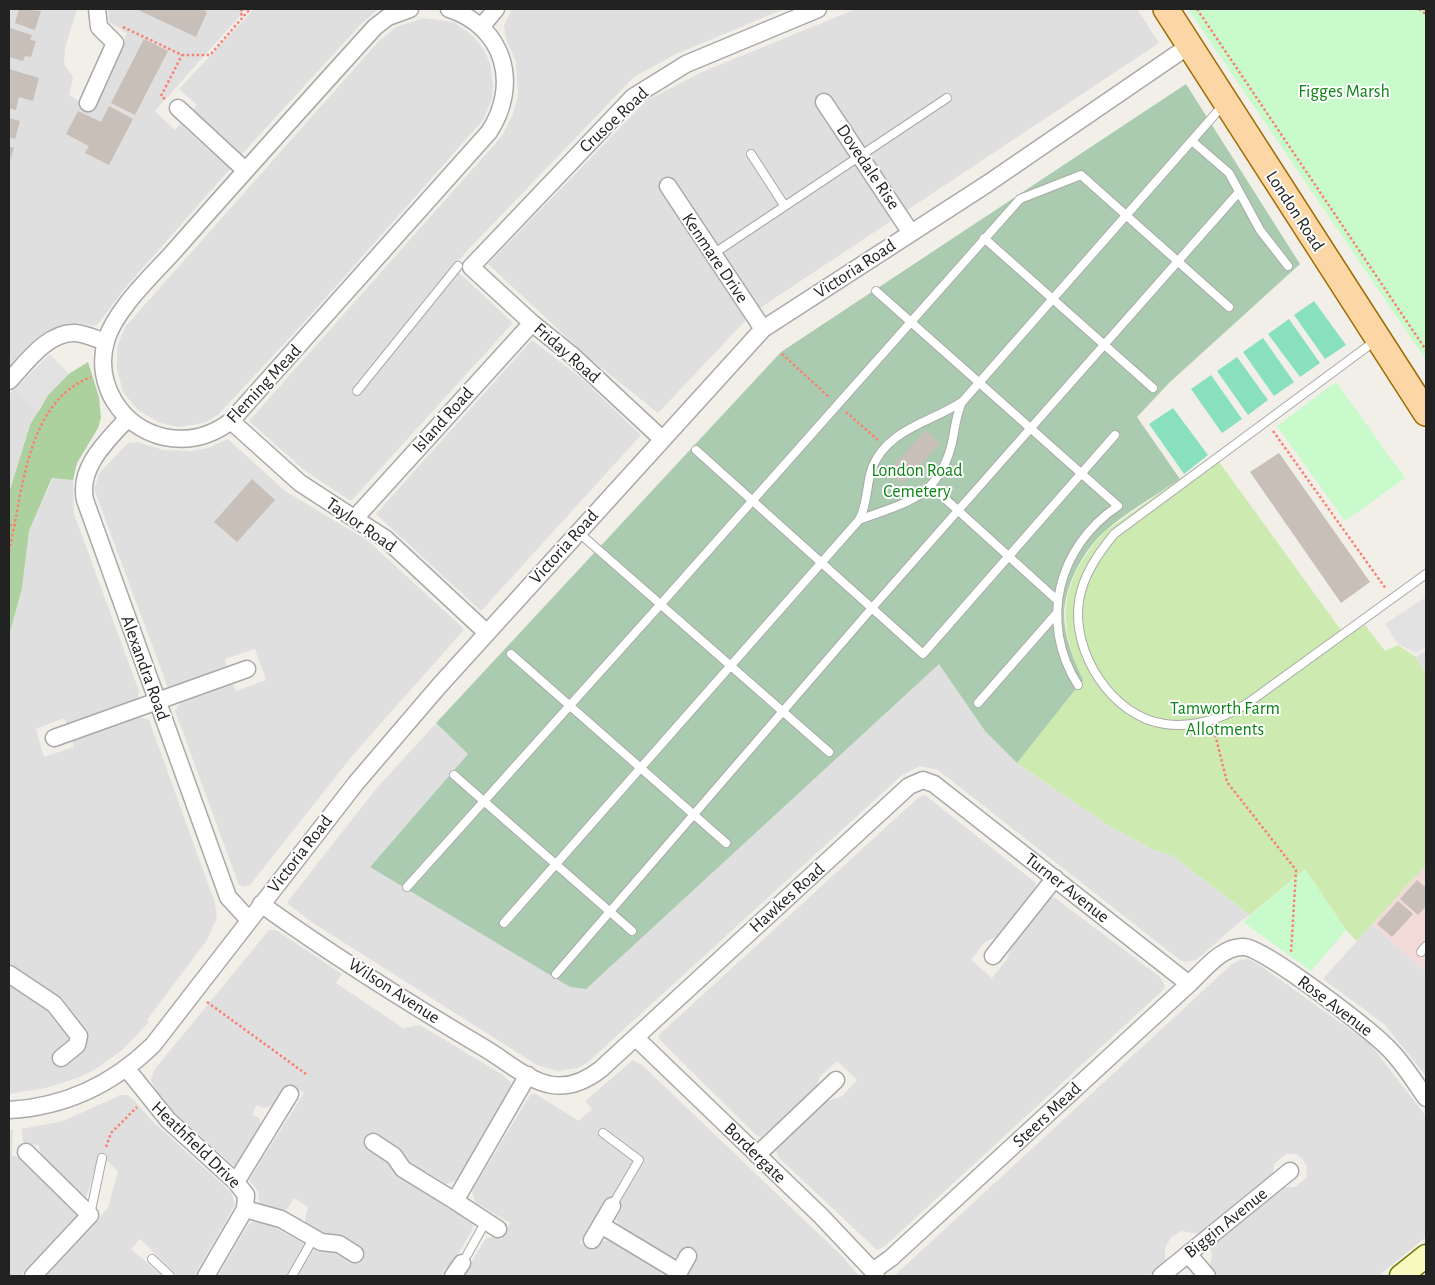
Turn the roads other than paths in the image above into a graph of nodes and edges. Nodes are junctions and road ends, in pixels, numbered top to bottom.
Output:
1 (410, 9) edge
2 (449, 9) edge
3 (496, 9) edge
4 (818, 9) edge
5 (1166, 9) edge
6 (97, 10) edge
7 (482, 26) junction
8 (1190, 45) junction
9 (947, 98) dead end
10 (1226, 101) junction
11 (824, 102) dead end
12 (88, 103) dead end
13 (178, 108) road end
14 (1192, 140) junction
15 (751, 154) dead end
16 (860, 156) junction
17 (245, 170) junction
18 (668, 186) dead end
19 (1239, 192) junction
20 (784, 205) junction
21 (1126, 216) junction
22 (912, 233) junction
23 (984, 238) junction
24 (713, 254) junction
25 (1177, 262) junction
26 (464, 266) junction
27 (1288, 266) dead end
28 (876, 291) dead end
29 (1053, 299) junction
30 (1229, 307) dead end
31 (910, 321) junction
32 (532, 323) junction
33 (763, 329) junction
34 (1378, 338) junction
35 (106, 342) junction
36 (1104, 345) junction
37 (9, 381) edge
38 (979, 382) junction
39 (1153, 388) dead end
40 (357, 391) dead end
41 (963, 401) junction
42 (1426, 413) edge
43 (127, 419) junction
44 (230, 421) junction
45 (1031, 428) junction
46 (1115, 435) dead end
47 (662, 439) junction
48 (696, 450) dead end
49 (1082, 473) junction
50 (931, 486) junction
51 (752, 501) junction
52 (958, 511) junction
53 (355, 518) junction
54 (859, 520) junction
55 (578, 532) junction
56 (1009, 557) junction
57 (822, 562) junction
58 (1426, 574) edge
59 (1057, 600) junction
60 (660, 605) junction
61 (872, 608) junction
62 (1056, 614) junction
63 (487, 633) junction
64 (511, 654) dead end
65 (729, 666) junction
66 (247, 669) dead end
67 (1078, 684) dead end
68 (157, 702) junction
69 (978, 704) dead end
70 (569, 705) junction
71 (783, 713) junction
72 (54, 738) dead end
73 (829, 752) dead end
74 (640, 768) junction
75 (454, 775) dead end
76 (944, 792) joint
77 (484, 802) junction
78 (695, 815) junction
79 (726, 842) dead end
80 (556, 864) junction
81 (1055, 878) junction
82 (407, 887) dead end
83 (262, 904) junction
84 (609, 911) junction
85 (249, 920) junction
86 (504, 923) dead end
87 (632, 932) dead end
88 (1224, 953) joint
89 (993, 956) dead end
90 (9, 974) edge
91 (556, 974) dead end
92 (1189, 984) junction
93 (636, 1038) junction
94 (61, 1058) dead end
95 (127, 1068) junction
96 (528, 1075) junction
97 (836, 1080) dead end
98 (290, 1094) dead end
99 (1426, 1098) edge
100 (9, 1110) edge
101 (602, 1132) dead end
102 (374, 1142) dead end
103 (26, 1152) dead end
104 (757, 1154) junction
105 (102, 1158) road end
106 (1290, 1171) dead end
107 (236, 1182) junction
108 (455, 1201) junction
109 (612, 1206) joint
110 (245, 1209) junction
111 (90, 1214) junction
112 (492, 1225) joint
113 (601, 1225) junction
114 (314, 1239) junction
115 (592, 1240) dead end
116 (355, 1254) dead end
117 (1188, 1254) junction
118 (688, 1256) dead end
119 (1426, 1256) edge
120 (152, 1259) dead end
121 (461, 1265) edge
122 (875, 1273) edge
123 (678, 1274) edge
124 (33, 1276) edge
125 (170, 1276) edge
126 (206, 1276) edge
127 (292, 1276) edge
128 (1161, 1276) edge
129 (1207, 1276) edge
130 (1401, 1276) edge

1 - 17 street, Fleming Mead
2 - 7 street, Fleming Mead
3 - 7 street
4 - 26 street, Crusoe Road
5 - 8 main road, London Road
6 - 12 street
7 - 44 street, Fleming Mead
8 - 10 main road, London Road
8 - 22 street, Victoria Road
9 - 16 lane
10 - 14 lane
10 - 34 main road, London Road
11 - 16 street, Dovedale Rise
13 - 17 street
14 - 19 lane
14 - 21 lane
15 - 20 lane
16 - 20 lane
16 - 22 street, Dovedale Rise
17 - 35 street, Fleming Mead
18 - 24 street, Kenmare Drive
19 - 25 lane
19 - 27 lane
20 - 24 lane
21 - 23 lane
21 - 25 lane
21 - 29 lane
22 - 33 street, Victoria Road
23 - 29 lane
23 - 31 lane
24 - 33 street, Kenmare Drive
25 - 30 lane
25 - 36 lane
26 - 32 street, Friday Road
26 - 40 lane
28 - 31 lane
29 - 36 lane
29 - 38 lane
31 - 38 lane
31 - 51 lane
32 - 47 street, Friday Road
32 - 53 street, Island Road
33 - 47 street, Victoria Road
34 - 42 main road, London Road
34 - 58 lane
35 - 37 street
35 - 43 street, Fleming Mead
36 - 39 lane
36 - 45 lane
38 - 41 lane
38 - 45 lane
41 - 50 lane
41 - 54 lane
43 - 44 street, Fleming Mead
43 - 68 street, Alexandra Road
44 - 53 street, Taylor Road
45 - 49 lane
45 - 52 lane
46 - 49 lane
47 - 55 street, Victoria Road
48 - 51 lane
49 - 56 lane
49 - 59 lane
50 - 52 lane
50 - 54 lane
51 - 57 lane
51 - 60 lane
52 - 56 lane
52 - 61 lane
53 - 63 street, Taylor Road
54 - 57 lane
55 - 60 lane
55 - 63 street, Victoria Road
56 - 59 lane
56 - 61 lane
57 - 61 lane
57 - 65 lane
59 - 62 lane
60 - 65 lane
60 - 70 lane
61 - 71 lane
62 - 67 lane
62 - 69 lane
63 - 83 street, Victoria Road
64 - 70 lane
65 - 71 lane
65 - 74 lane
66 - 68 street
68 - 72 street
68 - 85 street, Alexandra Road
70 - 74 lane
70 - 77 lane
71 - 73 lane
71 - 78 lane
74 - 78 lane
74 - 80 lane
75 - 77 lane
76 - 81 street, Turner Avenue
76 - 93 street, Hawkes Road
77 - 80 lane
77 - 82 lane
78 - 79 lane
78 - 84 lane
80 - 84 lane
80 - 86 lane
81 - 89 street
81 - 92 street, Turner Avenue
83 - 85 street, Victoria Road
83 - 96 street, Wilson Avenue
84 - 87 lane
84 - 91 lane
85 - 95 street, Victoria Road
88 - 92 street, Steers Mead
88 - 99 street, Rose Avenue
90 - 94 street
92 - 122 street, Steers Mead
93 - 96 street, Wilson Avenue
93 - 104 street, Bordergate
95 - 100 street, Victoria Road
95 - 107 street, Heathfield Drive
96 - 108 street
97 - 104 street
98 - 107 street
101 - 109 lane
102 - 108 street
103 - 111 street
104 - 122 street, Bordergate
105 - 111 lane
106 - 117 street, Biggin Avenue
107 - 110 street, Heathfield Drive
108 - 112 street
109 - 113 street
110 - 114 street
110 - 126 street, Heathfield Drive
111 - 124 street
112 - 121 lane
113 - 115 street
113 - 123 street
114 - 116 street
114 - 127 lane
117 - 128 street, Biggin Avenue
117 - 129 street
118 - 123 street
119 - 130 street
120 - 125 lane

